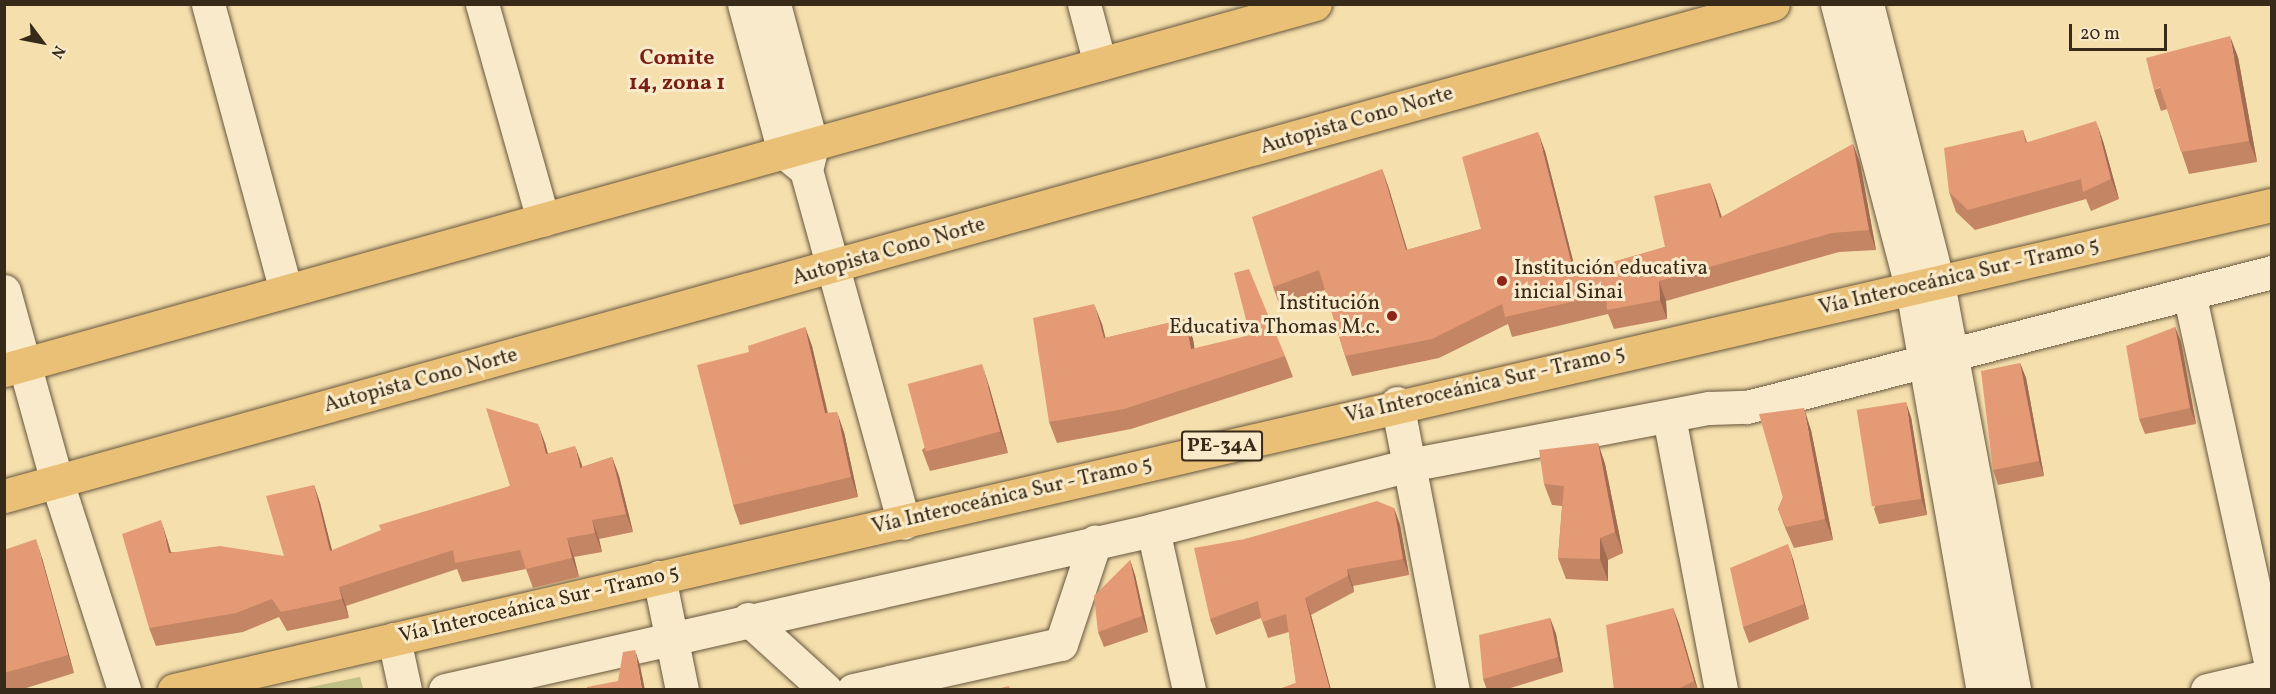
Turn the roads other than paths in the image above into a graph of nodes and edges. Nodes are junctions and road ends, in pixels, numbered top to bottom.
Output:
1 (482, 4) edge
2 (744, 4) edge
3 (774, 4) edge
4 (1083, 4) edge
5 (1773, 4) edge
6 (1838, 4) edge
7 (1867, 4) edge
8 (218, 7) edge
9 (1295, 7) edge
10 (1100, 63) junction
11 (801, 156) junction
12 (2271, 205) edge
13 (543, 220) junction
14 (833, 267) junction
15 (2271, 272) edge
16 (1925, 286) junction
17 (4, 291) edge
18 (286, 291) junction
19 (2189, 293) junction
20 (1935, 359) junction
21 (15, 367) edge
22 (1397, 403) junction
23 (1669, 417) junction
24 (1409, 465) junction
25 (57, 482) junction
26 (4, 496) edge
27 (904, 523) junction
28 (1153, 530) junction
29 (1095, 543) junction
30 (659, 577) junction
31 (748, 619) junction
32 (670, 636) junction
33 (394, 639) junction
34 (2271, 669) edge
35 (2271, 675) edge
36 (124, 690) edge
37 (174, 690) edge
38 (405, 690) edge
39 (445, 690) edge
40 (682, 690) edge
41 (826, 690) edge
42 (853, 690) edge
43 (1188, 690) edge
44 (1453, 690) edge
45 (1721, 690) edge
46 (1983, 690) edge
47 (2014, 690) edge
48 (2207, 690) edge

1 - 13 street
2 - 11 street
3 - 11 street
4 - 10 street
5 - 14 main road, Autopista Cono Norte
6 - 16 street
7 - 16 street
8 - 18 street
9 - 10 main road
10 - 11 main road
11 - 13 main road
11 - 14 street
12 - 16 main road, Vía Interoceánica Sur - Tramo 5 / PE-34A
13 - 18 main road
14 - 25 main road, Autopista Cono Norte
14 - 27 street
15 - 19 street
16 - 20 street
16 - 22 main road, Vía Interoceánica Sur - Tramo 5 / PE-34A
17 - 21 street
18 - 21 main road
19 - 20 street
19 - 34 street
20 - 23 street
20 - 46 street
20 - 47 street
21 - 25 street
22 - 24 street
22 - 27 main road, Vía Interoceánica Sur - Tramo 5 / PE-34A
23 - 24 street
23 - 45 street
24 - 28 street
24 - 44 street
25 - 26 main road, Autopista Cono Norte
25 - 36 street
27 - 30 main road, Vía Interoceánica Sur - Tramo 5 / PE-34A
28 - 29 street
28 - 43 street
29 - 31 street
29 - 42 street
30 - 32 street
30 - 33 main road, Vía Interoceánica Sur - Tramo 5 / PE-34A
31 - 32 street
31 - 41 street
32 - 39 street
32 - 40 street
33 - 37 main road, Vía Interoceánica Sur - Tramo 5 / PE-34A
33 - 38 street
35 - 48 street

